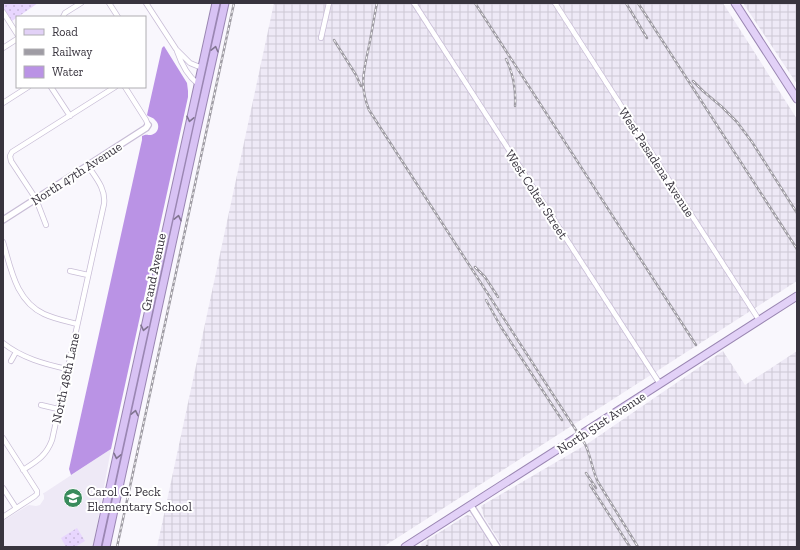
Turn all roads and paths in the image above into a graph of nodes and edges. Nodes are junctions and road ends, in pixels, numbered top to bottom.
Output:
1 (81, 3) edge
2 (109, 3) edge
3 (146, 3) edge
4 (216, 3) edge
5 (225, 3) edge
6 (329, 3) edge
7 (414, 3) edge
8 (555, 3) edge
9 (735, 3) edge
10 (3, 12) edge
11 (64, 16) edge
12 (117, 16) edge
13 (16, 32) edge
14 (321, 38) dead end
15 (16, 40) edge
16 (3, 48) edge
17 (176, 49) junction
18 (202, 68) junction
19 (198, 84) junction
20 (26, 88) edge
21 (52, 88) edge
22 (113, 88) edge
23 (126, 88) edge
24 (797, 99) edge
25 (3, 103) edge
26 (200, 114) junction
27 (70, 116) junction
28 (148, 124) joint
29 (88, 166) junction
30 (36, 199) junction
31 (3, 220) edge
32 (46, 225) dead end
33 (3, 242) edge
34 (70, 271) dead end
35 (88, 275) junction
36 (797, 296) edge
37 (759, 320) junction
38 (77, 324) junction
39 (3, 343) edge
40 (16, 352) junction
41 (11, 361) dead end
42 (67, 369) junction
43 (660, 384) junction
44 (41, 405) dead end
45 (58, 409) junction
46 (3, 438) edge
47 (23, 470) junction
48 (3, 488) edge
49 (471, 506) junction
50 (16, 508) junction
51 (3, 517) edge
52 (97, 547) edge
53 (106, 547) edge
54 (405, 547) edge
55 (497, 547) edge

1 - 11 street
2 - 12 street
3 - 17 street
4 - 18 highway, Grand Avenue
26 -> 5 highway, Grand Avenue
6 - 14 street
7 - 43 street, West Colter Street
8 - 37 street, West Pasadena Avenue
9 - 24 main road
10 - 13 street
15 - 16 street
17 - 18 street
17 - 19 street
18 - 19 highway, Grand Avenue
18 - 26 highway
19 -> 52 highway, Grand Avenue
20 - 25 street
21 - 27 street
22 - 27 street
23 - 28 street
53 -> 26 highway, Grand Avenue
27 - 30 street
28 - 29 street, North 47th Avenue
29 - 30 street, North 47th Avenue
29 - 35 street, North 48th Lane
30 - 31 street, North 47th Avenue
30 - 32 street
33 - 38 street
34 - 35 street
35 - 38 street, North 48th Lane
36 - 37 main road, North 51st Avenue
37 - 43 main road, North 51st Avenue
38 - 42 street, North 48th Lane
39 - 40 street
40 - 41 street
40 - 42 street
42 - 45 street, North 48th Lane
43 - 49 main road, North 51st Avenue
44 - 45 street
45 - 47 street, North 48th Lane
46 - 47 street
47 - 50 street
48 - 50 street
49 - 54 main road, North 51st Avenue
49 - 55 street
50 - 51 street

